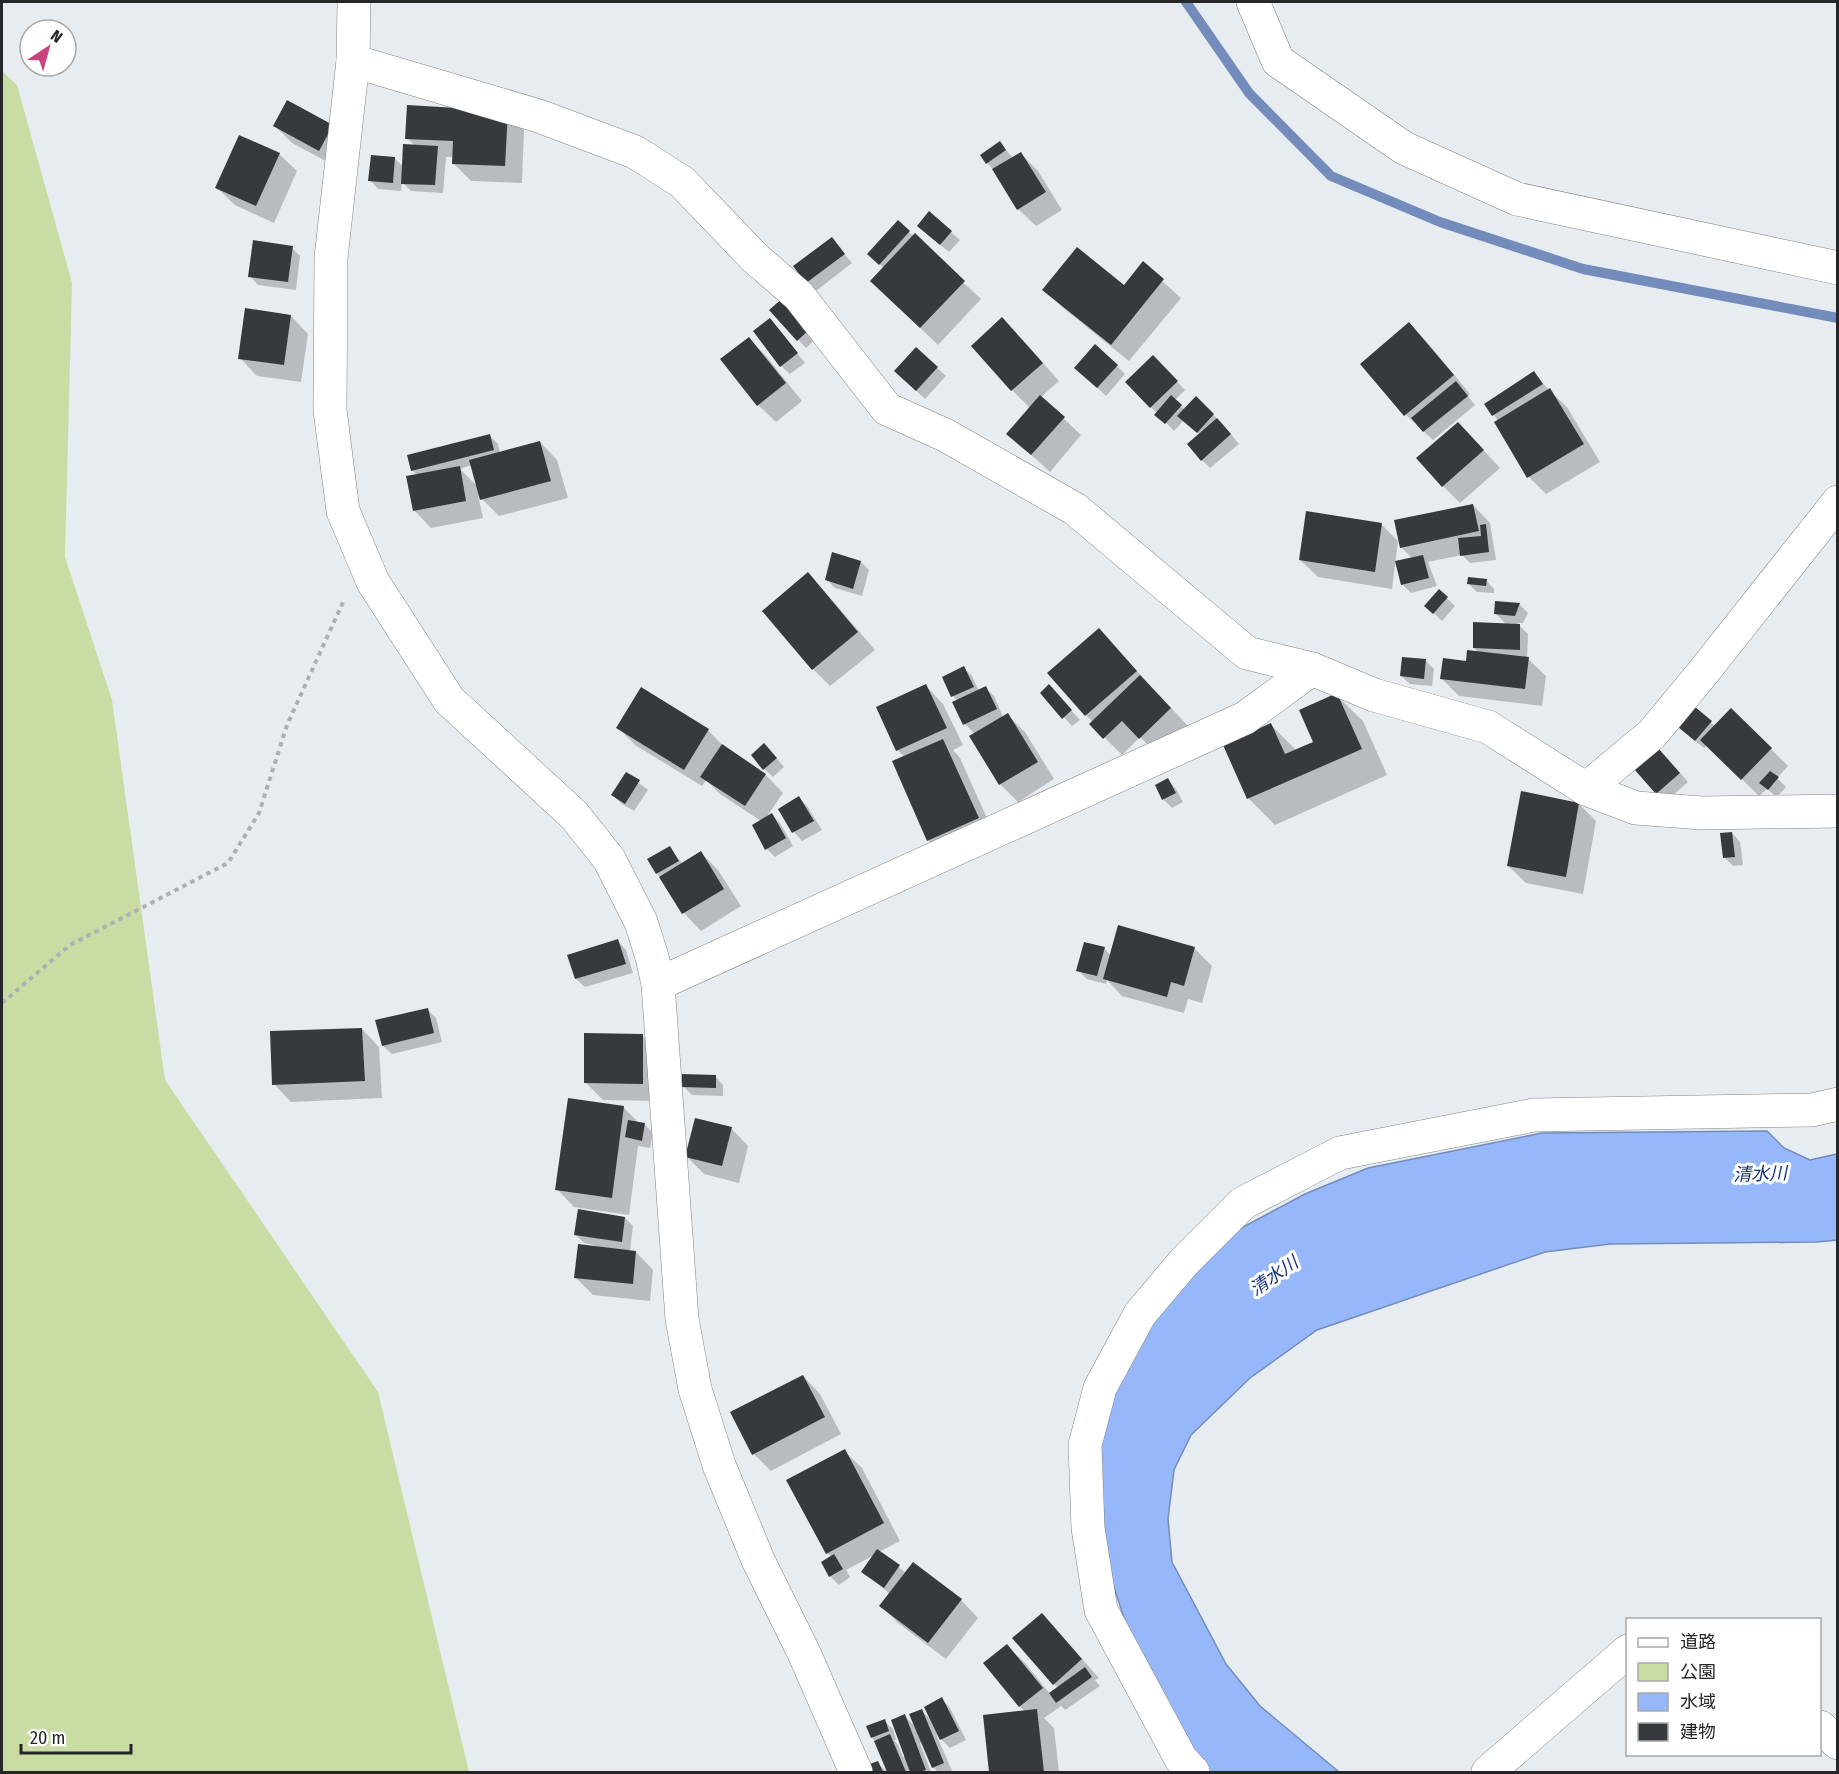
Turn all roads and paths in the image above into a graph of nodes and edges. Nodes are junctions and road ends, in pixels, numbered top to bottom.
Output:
1 (354, 2) edge
2 (1253, 2) edge
3 (353, 61) junction
4 (1838, 268) edge
5 (1838, 502) edge
6 (363, 559) junction
7 (1312, 669) junction
8 (1586, 789) junction
9 (1838, 811) edge
10 (658, 984) junction
11 (2, 1003) edge
12 (1838, 1104) edge
13 (1626, 1653) edge
14 (1821, 1728) edge
15 (1838, 1743) edge
16 (855, 1773) edge
17 (1193, 1773) edge
18 (1488, 1773) edge

1 - 3 street
2 - 4 street
3 - 6 street
3 - 7 street
5 - 8 street
6 - 10 street
6 - 11 path
7 - 8 street
7 - 10 street
8 - 9 street
10 - 16 street
12 - 17 street
13 - 18 street
14 - 15 street

